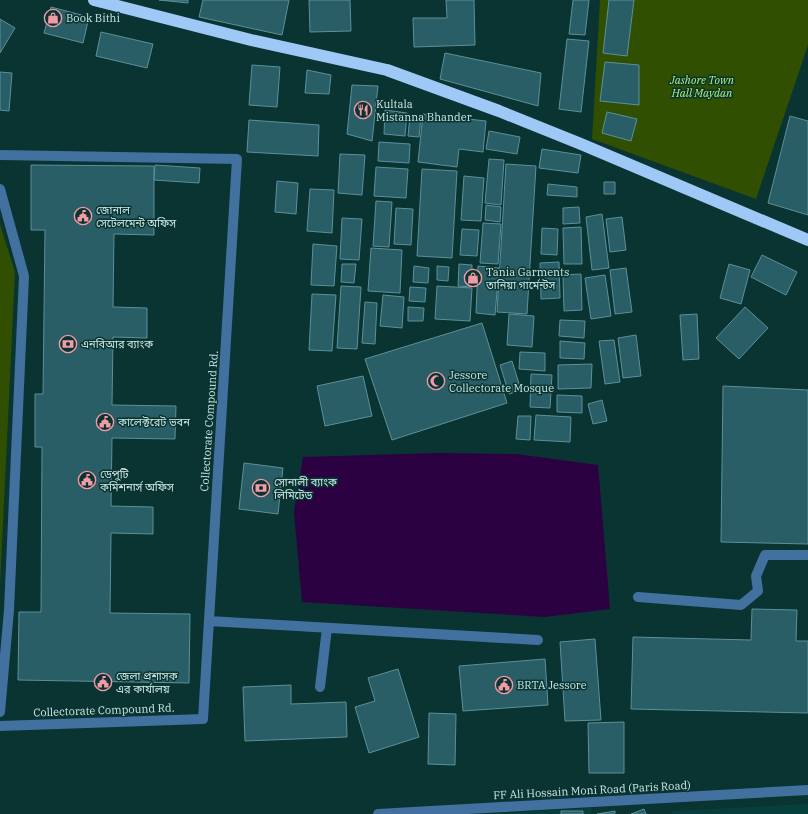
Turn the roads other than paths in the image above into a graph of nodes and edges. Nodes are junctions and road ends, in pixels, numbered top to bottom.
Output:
1 (94, 0) edge
2 (0, 155) edge
3 (0, 189) edge
4 (808, 240) edge
5 (808, 555) edge
6 (638, 597) dead end
7 (209, 621) junction
8 (327, 628) junction
9 (538, 640) dead end
10 (320, 687) dead end
11 (0, 712) edge
12 (0, 726) edge
13 (808, 790) edge
14 (378, 814) edge

1 - 4 highway
2 - 7 street, Collectorate Compound Rd.
3 - 11 street
5 - 6 street
7 - 8 street
7 - 12 street, Collectorate Compound Rd.
8 - 9 street
8 - 10 street
13 - 14 street, FF Ali Hossain Moni Road (Paris Road)

